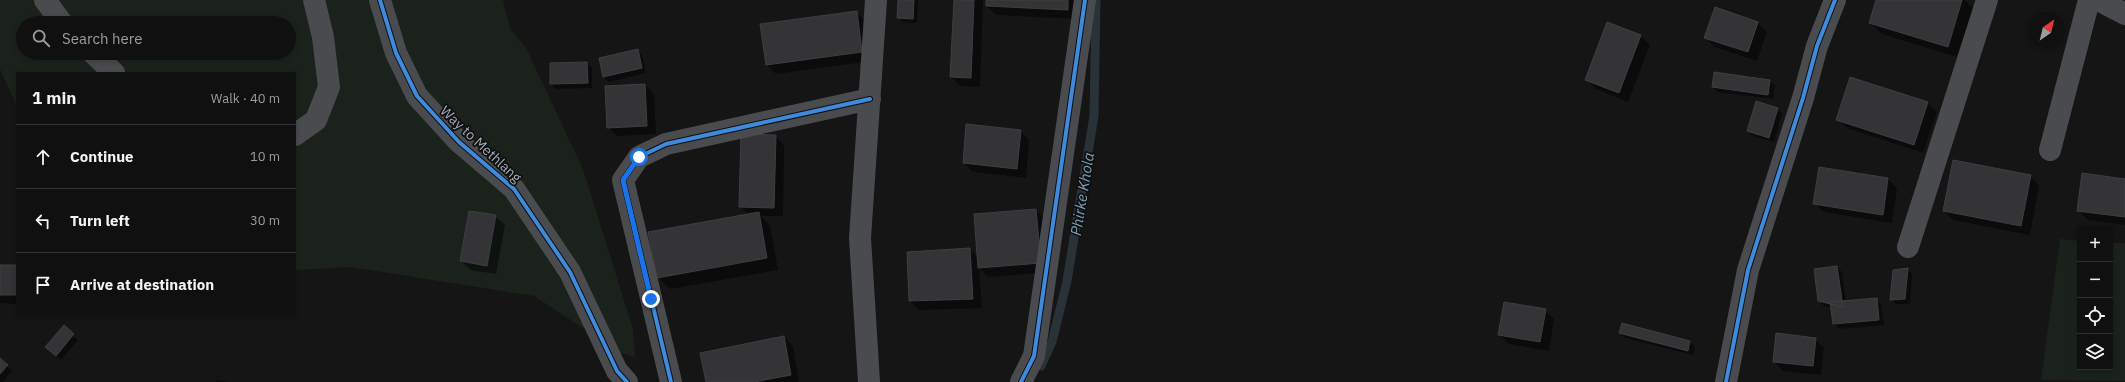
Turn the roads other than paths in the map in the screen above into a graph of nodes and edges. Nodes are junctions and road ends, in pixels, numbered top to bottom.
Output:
1 (45, 0) edge
2 (314, 0) edge
3 (380, 0) edge
4 (876, 0) edge
5 (1085, 0) edge
6 (1835, 0) edge
7 (1988, 0) edge
8 (2089, 0) edge
9 (2098, 0) edge
10 (2125, 14) edge
11 (57, 16) edge
12 (100, 60) edge
13 (113, 72) edge
14 (870, 99) junction
15 (296, 134) edge
16 (2050, 150) dead end
17 (1908, 247) dead end
18 (627, 382) edge
19 (671, 382) edge
20 (869, 382) edge
21 (1022, 382) edge
22 (1726, 382) edge

1 - 11 street
2 - 15 street
3 - 18 street, Way to Methlang
4 - 14 street
5 - 21 street
6 - 22 street
7 - 17 street
8 - 16 street
9 - 10 street
12 - 13 street
14 - 19 street
14 - 20 street

